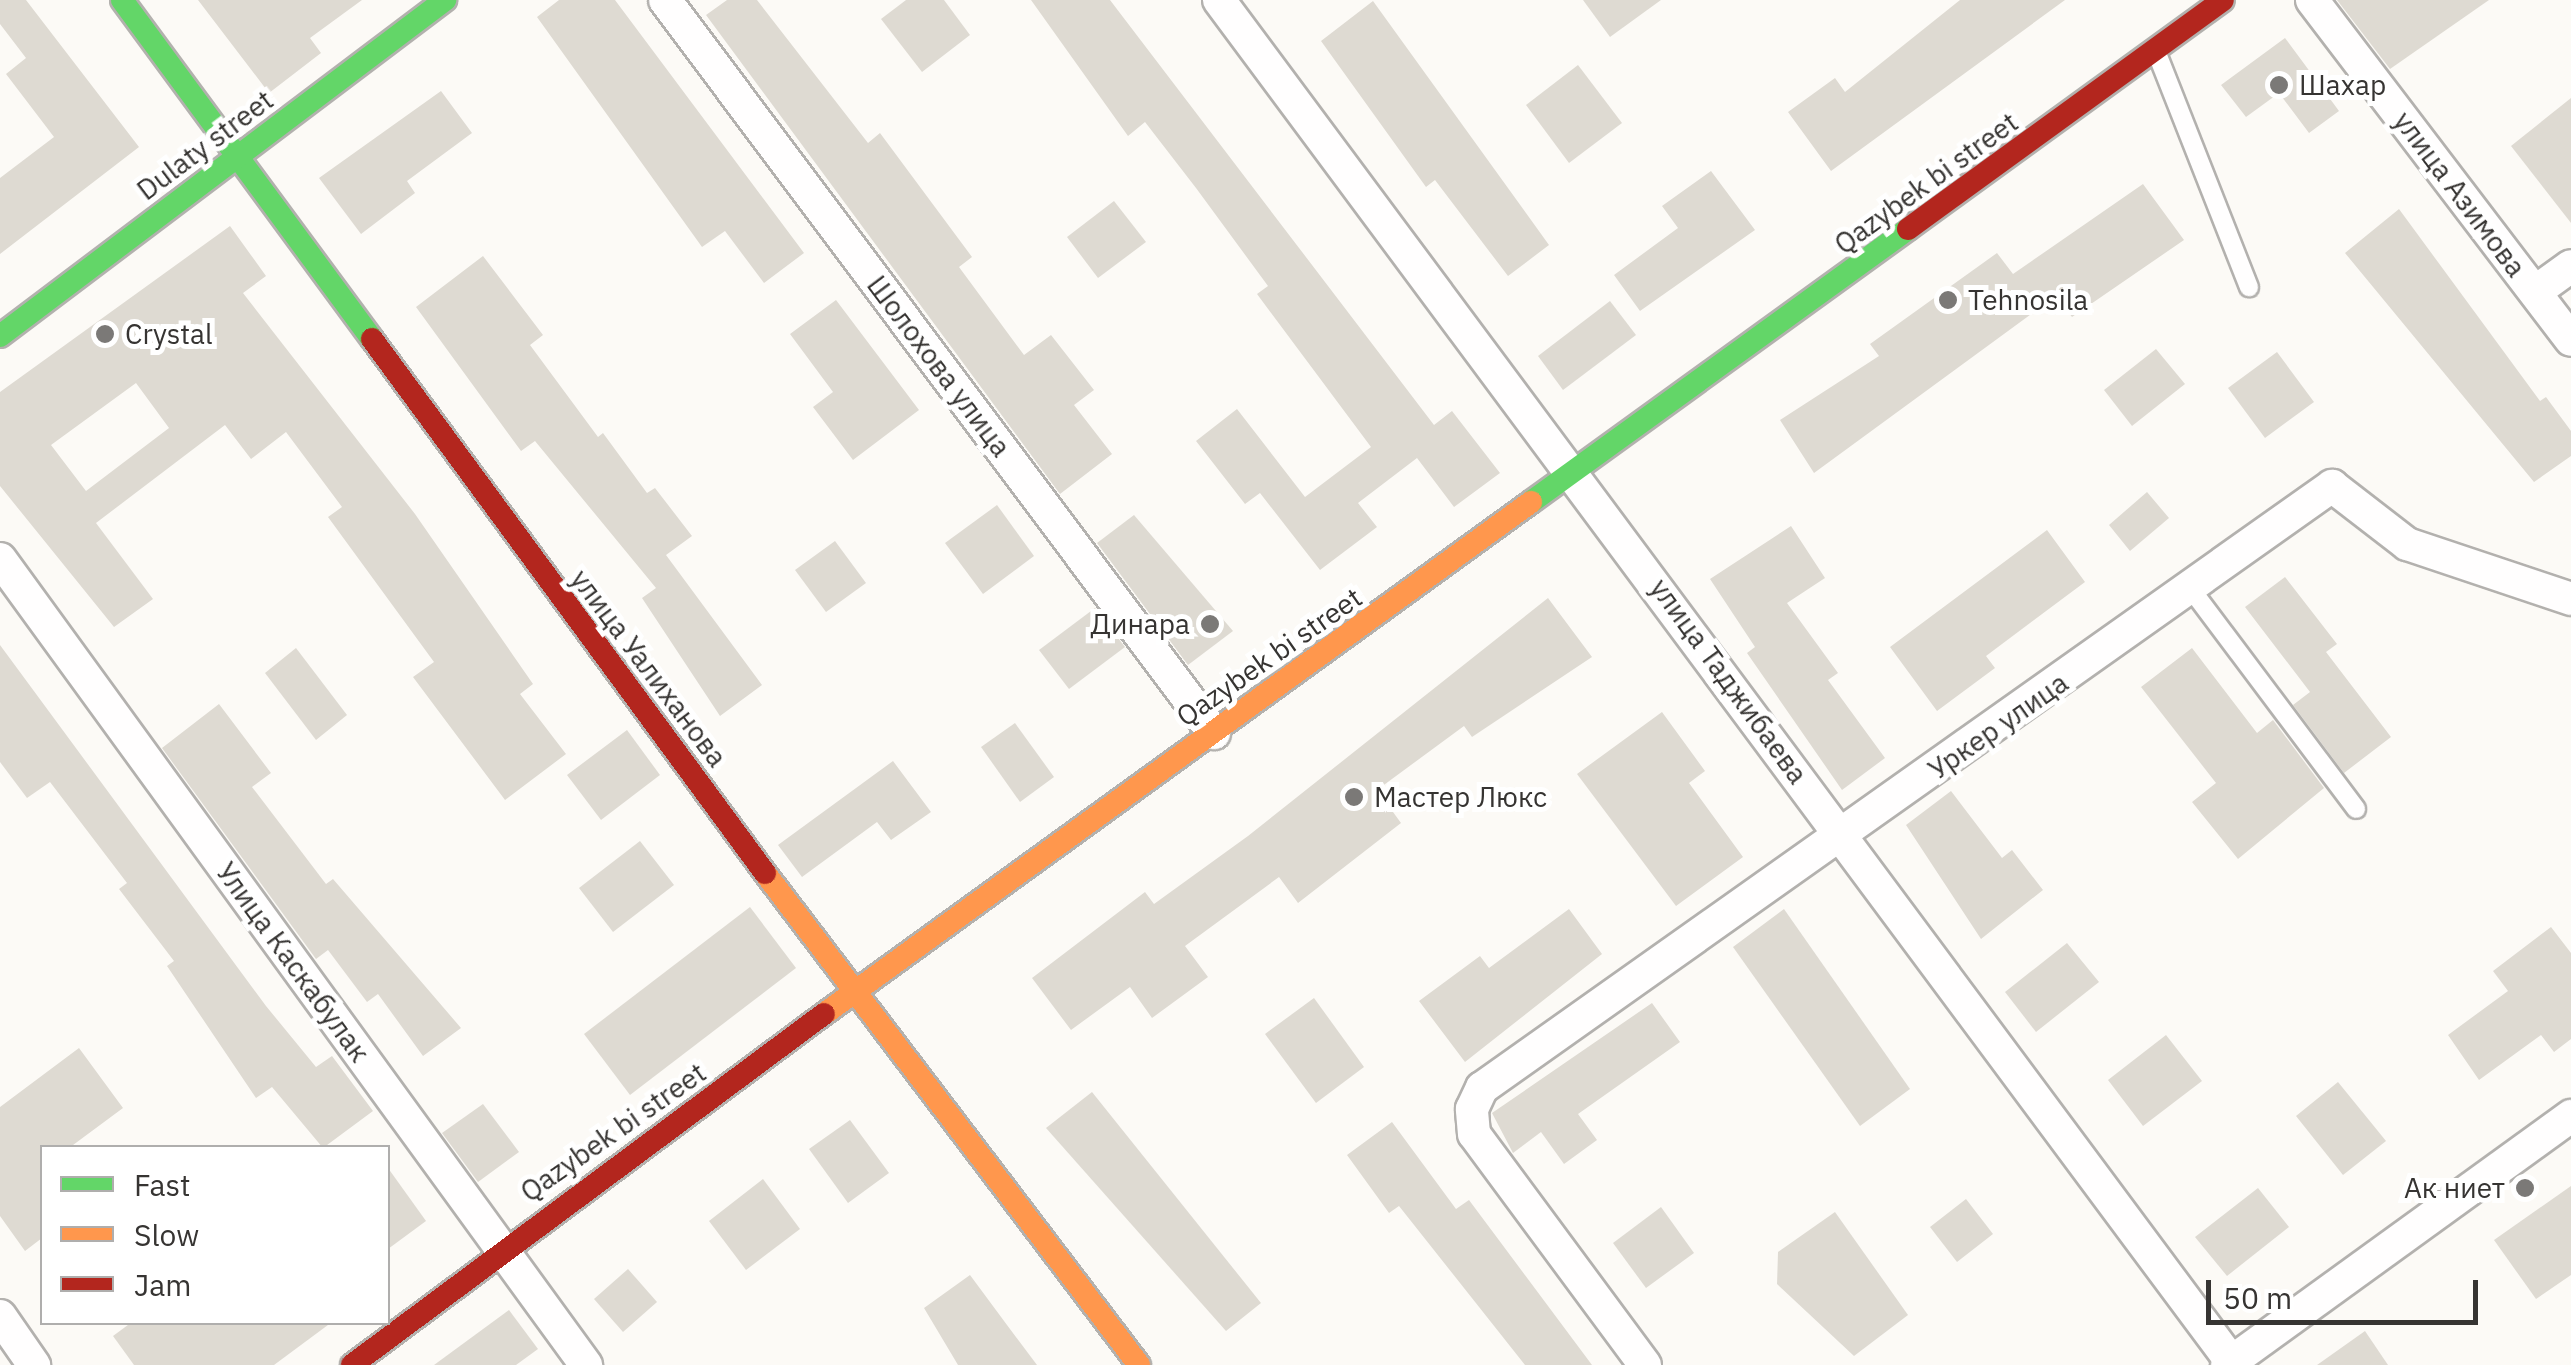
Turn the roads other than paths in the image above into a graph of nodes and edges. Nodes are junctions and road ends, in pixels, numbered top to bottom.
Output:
1 (122, 0) edge
2 (446, 0) edge
3 (665, 0) edge
4 (1219, 0) edge
5 (2223, 0) edge
6 (2312, 0) edge
7 (2156, 50) junction
8 (234, 160) junction
9 (2571, 266) edge
10 (2249, 287) dead end
11 (2535, 292) junction
12 (0, 336) edge
13 (2571, 340) edge
14 (1577, 476) junction
15 (0, 560) edge
16 (2191, 589) junction
17 (2571, 599) edge
18 (1214, 733) junction
19 (2356, 809) dead end
20 (1843, 836) junction
21 (856, 996) junction
22 (2571, 1116) edge
23 (501, 1248) junction
24 (0, 1316) edge
25 (2231, 1364) edge
26 (34, 1365) edge
27 (352, 1365) edge
28 (586, 1365) edge
29 (1139, 1365) edge
30 (1645, 1365) edge

1 - 8 main road, улица Уалиханова
2 - 8 main road, Dulaty street
3 - 18 street, Шолохова улица
4 - 14 street, улица Таджибаева
5 - 7 main road, Qazybek bi street
6 - 11 street, улица Азимова
7 - 10 lane
7 - 14 main road, Qazybek bi street
8 - 12 main road, Dulaty street
8 - 21 main road, улица Уалиханова
9 - 11 street
11 - 13 street, улица Азимова
14 - 18 main road, Qazybek bi street
14 - 20 street, улица Таджибаева
15 - 23 street, Улица Каскабулак
16 - 17 street, Уркер улица
16 - 19 lane
16 - 20 street, Уркер улица
18 - 21 main road, Qazybek bi street
20 - 25 street, улица Таджибаева
20 - 30 street, Уркер улица
21 - 23 main road, Qazybek bi street
21 - 29 main road, улица Уалиханова
22 - 25 street
23 - 27 main road, Qazybek bi street
23 - 28 street, Улица Каскабулак
24 - 26 street

